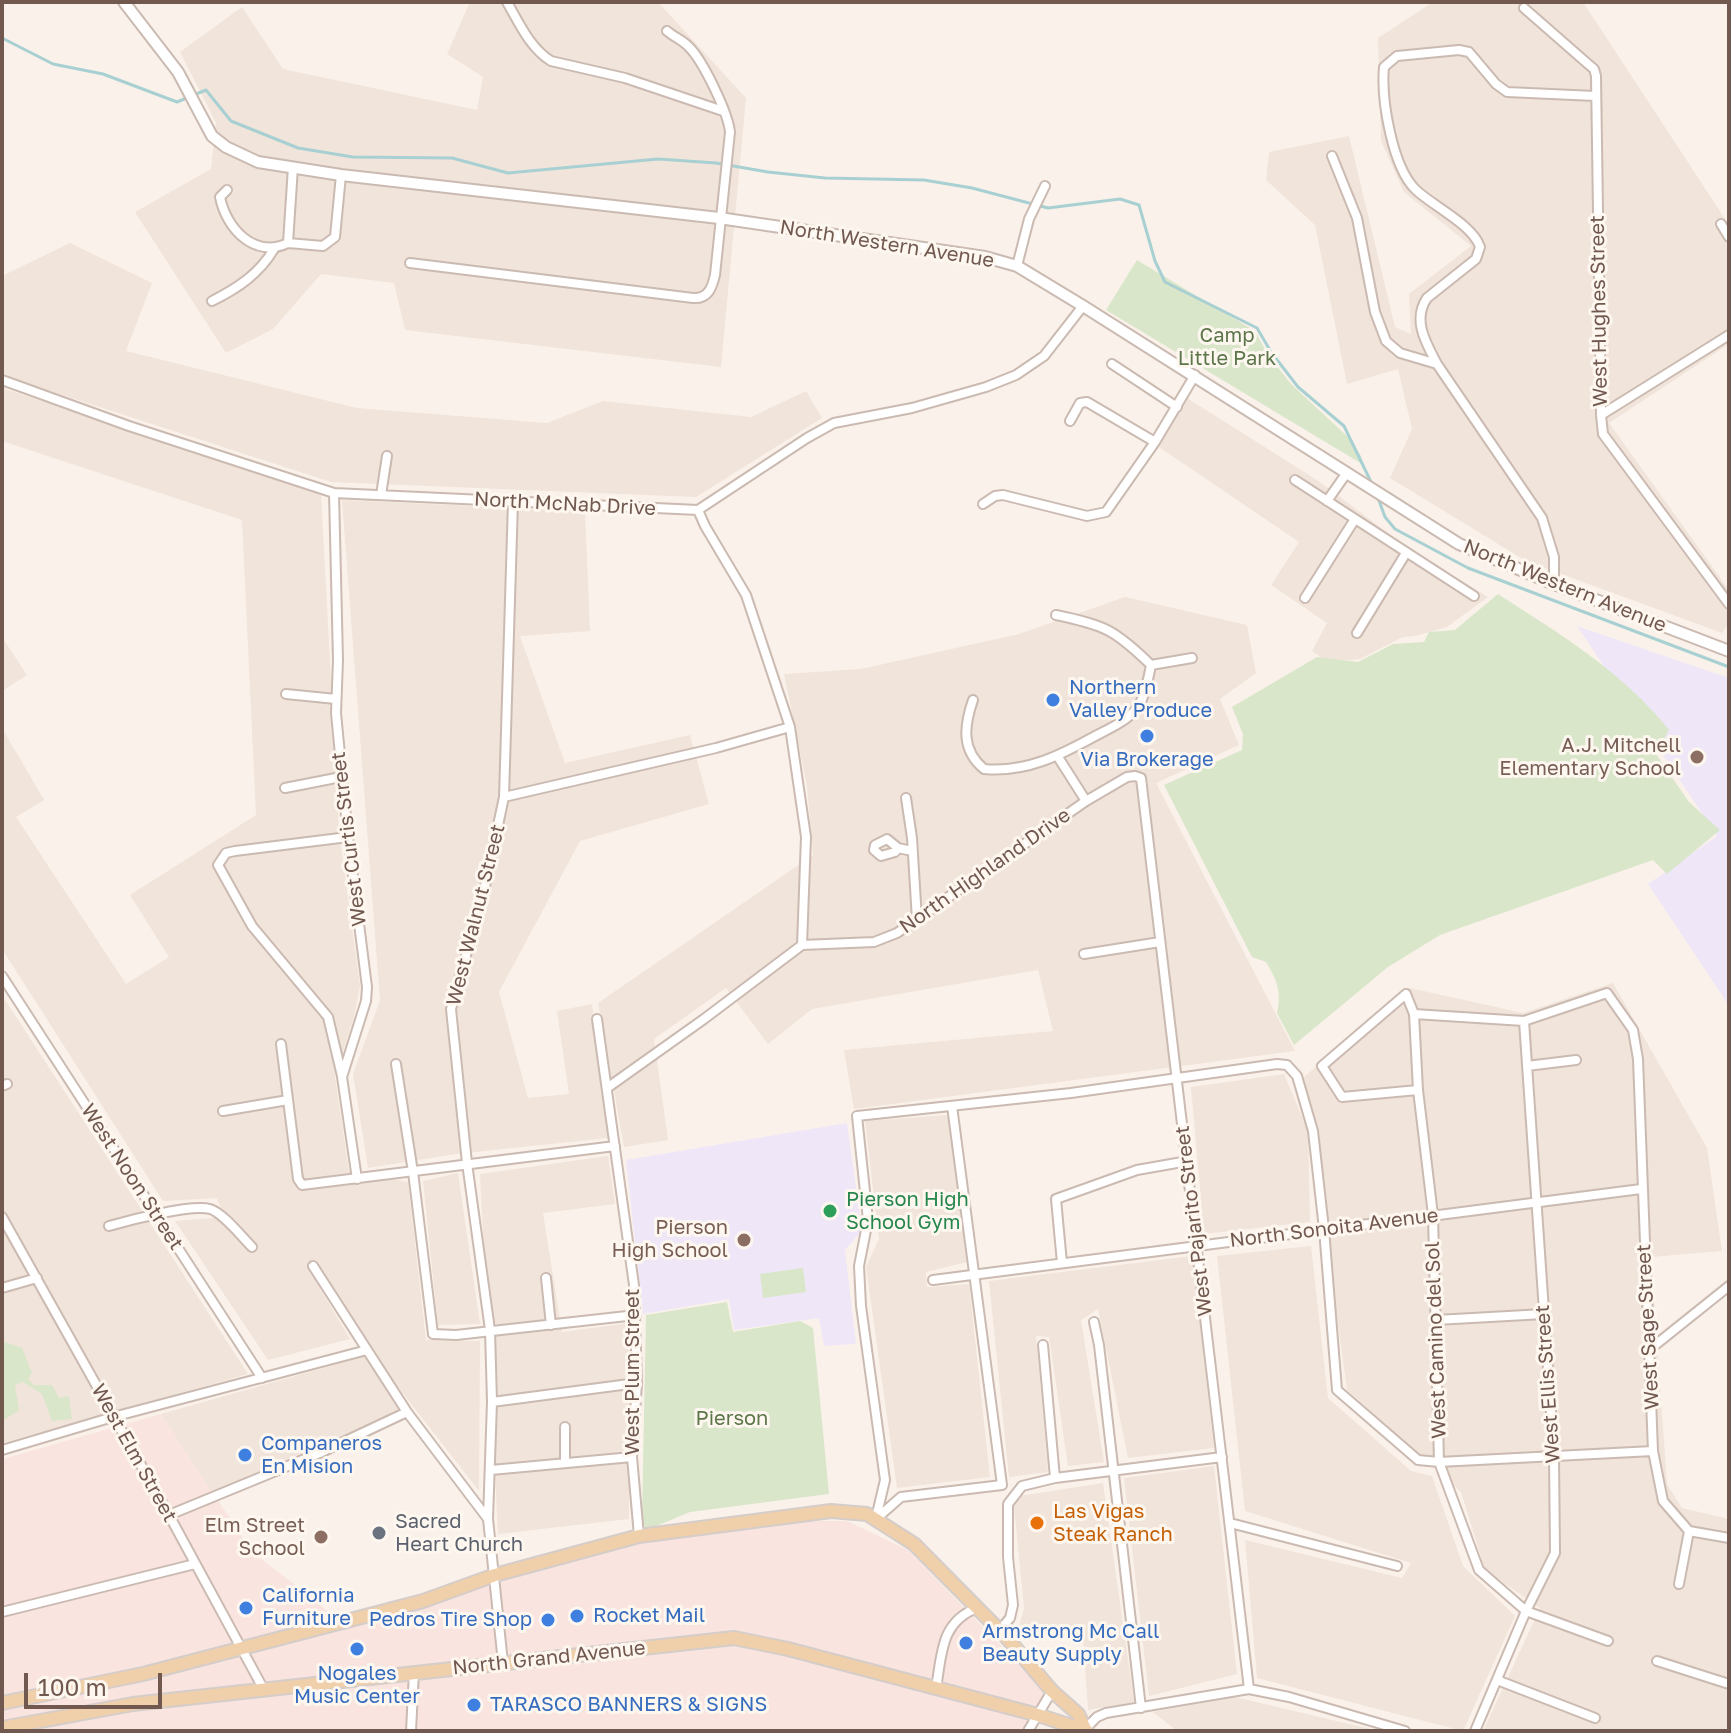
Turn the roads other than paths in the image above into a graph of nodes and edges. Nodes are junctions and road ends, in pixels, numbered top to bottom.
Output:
1 (124, 2) edge
2 (507, 2) edge
3 (1524, 8) dead end
4 (667, 31) dead end
5 (1595, 96) junction
6 (723, 111) junction
7 (1332, 156) dead end
8 (293, 167) junction
9 (341, 175) junction
10 (1045, 186) dead end
11 (227, 190) dead end
12 (719, 218) junction
13 (1721, 224) dead end
14 (1729, 237) edge
15 (288, 243) junction
16 (274, 249) junction
17 (410, 263) dead end
18 (1017, 266) junction
19 (212, 301) dead end
20 (1083, 306) junction
21 (1729, 335) edge
22 (1112, 364) dead end
23 (1437, 364) junction
24 (1195, 375) junction
25 (2, 380) edge
26 (1177, 407) junction
27 (1601, 415) junction
28 (1070, 421) dead end
29 (1155, 442) junction
30 (387, 456) dead end
31 (1346, 474) junction
32 (1295, 480) dead end
33 (334, 493) junction
34 (381, 495) junction
35 (513, 501) junction
36 (1327, 501) junction
37 (983, 504) dead end
38 (698, 510) junction
39 (1355, 519) junction
40 (1406, 553) junction
41 (1554, 584) junction
42 (1474, 596) dead end
43 (1305, 598) dead end
44 (1729, 604) edge
45 (1056, 615) dead end
46 (1357, 633) dead end
47 (1727, 646) edge
48 (1192, 658) dead end
49 (1151, 665) junction
50 (286, 694) dead end
51 (336, 699) junction
52 (973, 700) dead end
53 (790, 727) junction
54 (1058, 757) junction
55 (341, 777) junction
56 (1117, 781) joint
57 (285, 788) dead end
58 (504, 797) junction
59 (906, 798) dead end
60 (1086, 801) junction
61 (348, 837) junction
62 (898, 848) dead end
63 (912, 851) junction
64 (917, 920) junction
65 (1160, 942) junction
66 (802, 945) junction
67 (1084, 954) dead end
68 (2, 976) edge
69 (1414, 1014) junction
70 (597, 1019) dead end
71 (1524, 1021) junction
72 (281, 1044) dead end
73 (1576, 1060) dead end
74 (396, 1064) dead end
75 (1527, 1066) junction
76 (342, 1077) junction
77 (1176, 1077) junction
78 (607, 1088) junction
79 (1418, 1090) junction
80 (288, 1100) junction
81 (952, 1106) junction
82 (223, 1111) dead end
83 (615, 1146) junction
84 (1188, 1161) junction
85 (467, 1163) junction
86 (413, 1172) junction
87 (357, 1179) junction
88 (1641, 1189) junction
89 (1536, 1202) junction
90 (155, 1214) junction
91 (1433, 1215) junction
92 (2, 1217) edge
93 (109, 1226) dead end
94 (1324, 1229) junction
95 (1198, 1246) junction
96 (252, 1247) dead end
97 (1062, 1263) junction
98 (313, 1266) dead end
99 (973, 1274) junction
100 (37, 1278) junction
101 (546, 1278) dead end
102 (933, 1280) dead end
103 (1729, 1286) edge
104 (2, 1288) edge
105 (1544, 1314) junction
106 (636, 1315) junction
107 (1436, 1320) junction
108 (1094, 1322) dead end
109 (551, 1325) junction
110 (490, 1330) junction
111 (1043, 1345) dead end
112 (367, 1350) junction
113 (1649, 1350) junction
114 (262, 1378) junction
115 (637, 1383) junction
116 (492, 1402) junction
117 (407, 1412) junction
118 (113, 1417) junction
119 (565, 1427) dead end
120 (2, 1450) edge
121 (1653, 1451) junction
122 (1554, 1456) junction
123 (632, 1457) junction
124 (1222, 1457) junction
125 (565, 1462) junction
126 (1439, 1462) junction
127 (491, 1470) junction
128 (1113, 1471) junction
129 (1055, 1478) junction
130 (169, 1515) junction
131 (876, 1518) junction
132 (488, 1519) junction
133 (1230, 1523) junction
134 (1689, 1531) junction
135 (639, 1536) junction
136 (1729, 1538) edge
137 (195, 1564) junction
138 (1397, 1566) dead end
139 (495, 1575) junction
140 (1679, 1584) dead end
141 (977, 1608) junction
142 (1526, 1611) junction
143 (2, 1612) edge
144 (999, 1631) junction
145 (1608, 1641) dead end
146 (243, 1648) junction
147 (1657, 1661) dead end
148 (503, 1663) junction
149 (414, 1671) junction
150 (1497, 1680) junction
151 (1729, 1684) edge
152 (936, 1688) junction
153 (1249, 1689) junction
154 (264, 1690) junction
155 (1052, 1691) junction
156 (2, 1703) edge
157 (1141, 1708) junction
158 (1038, 1715) junction
159 (1595, 1718) dead end
160 (2, 1728) edge
161 (1086, 1730) edge
162 (411, 1731) edge
163 (1028, 1731) edge
164 (1405, 1731) edge
165 (1475, 1731) edge

1 - 8 street, North Western Avenue
2 - 6 street
3 - 5 street, West Hughes Street
4 - 6 street
5 - 23 street
5 - 27 street, West Hughes Street
6 - 12 street
7 - 23 street
8 - 9 street, North Western Avenue
8 - 15 street
9 - 12 street, North Western Avenue
9 - 15 street
10 - 18 street
11 - 16 street
12 - 17 street
12 - 18 street, North Western Avenue
13 - 14 street
15 - 16 street
16 - 19 street
18 - 20 street, North Western Avenue
20 - 24 street, North Western Avenue
20 - 38 street
21 - 27 street
22 - 26 street
23 - 41 street
24 - 26 street
24 - 31 street, North Western Avenue
25 - 33 street, North McNab Drive
26 - 29 street
27 - 44 street, West Hughes Street
28 - 29 street
29 - 37 street
30 - 34 street
31 - 36 street
31 - 41 street, North Western Avenue
32 - 36 street
33 - 34 street, North McNab Drive
33 - 51 street, West Curtis Street
34 - 35 street, North McNab Drive
35 - 38 street, North McNab Drive
35 - 58 street, West Walnut Street
36 - 39 street
38 - 53 street
39 - 40 street
39 - 43 street
40 - 42 street
40 - 46 street
41 - 47 street, North Western Avenue
45 - 49 street
48 - 49 street
49 - 54 street
50 - 51 street
51 - 55 street, West Curtis Street
52 - 54 street
53 - 58 street
53 - 66 street
54 - 60 street
55 - 57 street
55 - 61 street, West Curtis Street
56 - 60 street, North Highland Drive
56 - 65 street, West Pajarito Street
58 - 85 street, West Walnut Street
59 - 63 street
60 - 64 street, North Highland Drive
61 - 76 street, West Curtis Street
61 - 76 street
62 - 63 street
63 - 64 street
64 - 66 street, North Highland Drive
65 - 67 street
65 - 77 street, West Pajarito Street
66 - 78 street
68 - 90 street, West Noon Street
69 - 71 street
69 - 79 street, West Camino del Sol
69 - 79 street, West Camino del Sol
70 - 78 street, West Plum Street
71 - 75 street, West Ellis Street
71 - 88 street, West Sage Street
72 - 80 street
73 - 75 street
74 - 86 street
75 - 89 street, West Ellis Street
76 - 87 street, West Curtis Street
77 - 81 street
77 - 84 street, West Pajarito Street
77 - 94 street
78 - 83 street, West Plum Street
79 - 91 street, West Camino del Sol
80 - 82 street
80 - 87 street
81 - 99 street
81 - 131 street
83 - 85 street
83 - 106 street, West Plum Street
84 - 95 street, West Pajarito Street
84 - 97 street
85 - 86 street
85 - 110 street, West Walnut Street
86 - 87 street
86 - 110 street
88 - 89 street, North Sonoita Avenue
88 - 113 street, West Sage Street
89 - 91 street, North Sonoita Avenue
89 - 105 street, West Ellis Street
90 - 93 street
90 - 96 street
90 - 114 street, West Noon Street
91 - 94 street, North Sonoita Avenue
91 - 107 street, West Camino del Sol
92 - 100 street, West Elm Street
94 - 95 street, North Sonoita Avenue
94 - 126 street
95 - 97 street, North Sonoita Avenue
95 - 124 street, West Pajarito Street
97 - 99 street, North Sonoita Avenue
98 - 112 street
99 - 102 street, North Sonoita Avenue
99 - 131 street
100 - 104 street
100 - 118 street, West Elm Street
101 - 109 street
103 - 113 street
105 - 107 street
105 - 122 street, West Ellis Street
106 - 109 street
106 - 115 street, West Plum Street
107 - 126 street, West Camino del Sol
108 - 128 street
109 - 110 street
110 - 116 street, West Walnut Street
111 - 129 street
112 - 114 street
112 - 117 street
113 - 121 street, West Sage Street
114 - 118 street
115 - 116 street
115 - 123 street, West Plum Street
116 - 127 street, West Walnut Street
117 - 130 street
117 - 132 street
118 - 120 street
118 - 130 street, West Elm Street
119 - 125 street
121 - 122 street
121 - 134 street, West Sage Street
122 - 126 street
122 - 142 street, West Ellis Street
123 - 125 street
123 - 135 street, West Plum Street
124 - 128 street
124 - 133 street, West Pajarito Street
125 - 127 street
126 - 142 street, West Camino del Sol
127 - 132 street, West Walnut Street
128 - 129 street
128 - 157 street
129 - 144 street
130 - 137 street, West Elm Street
131 - 135 main road
131 - 141 main road
132 - 139 street, West Walnut Street
133 - 138 street
133 - 153 street, West Pajarito Street
134 - 136 street
134 - 140 street
135 - 139 main road
137 - 143 street
137 - 146 street, West Elm Street
139 - 146 main road
139 - 148 street, West Walnut Street
141 - 144 main road
141 - 152 street
142 - 145 street
142 - 150 street, West Ellis Street
144 - 155 main road
146 - 154 street, West Elm Street
146 - 156 main road
147 - 151 street
148 - 149 main road, North Grand Avenue
148 - 152 main road, North Grand Avenue
149 - 154 main road, North Grand Avenue
149 - 162 street
150 - 159 street
150 - 165 street, West Ellis Street
152 - 158 main road, North Grand Avenue
153 - 157 street
153 - 164 street
154 - 160 main road, North Grand Avenue
155 - 158 street
155 - 161 main road
157 - 161 street
158 - 161 main road, North Grand Avenue
158 - 163 street

